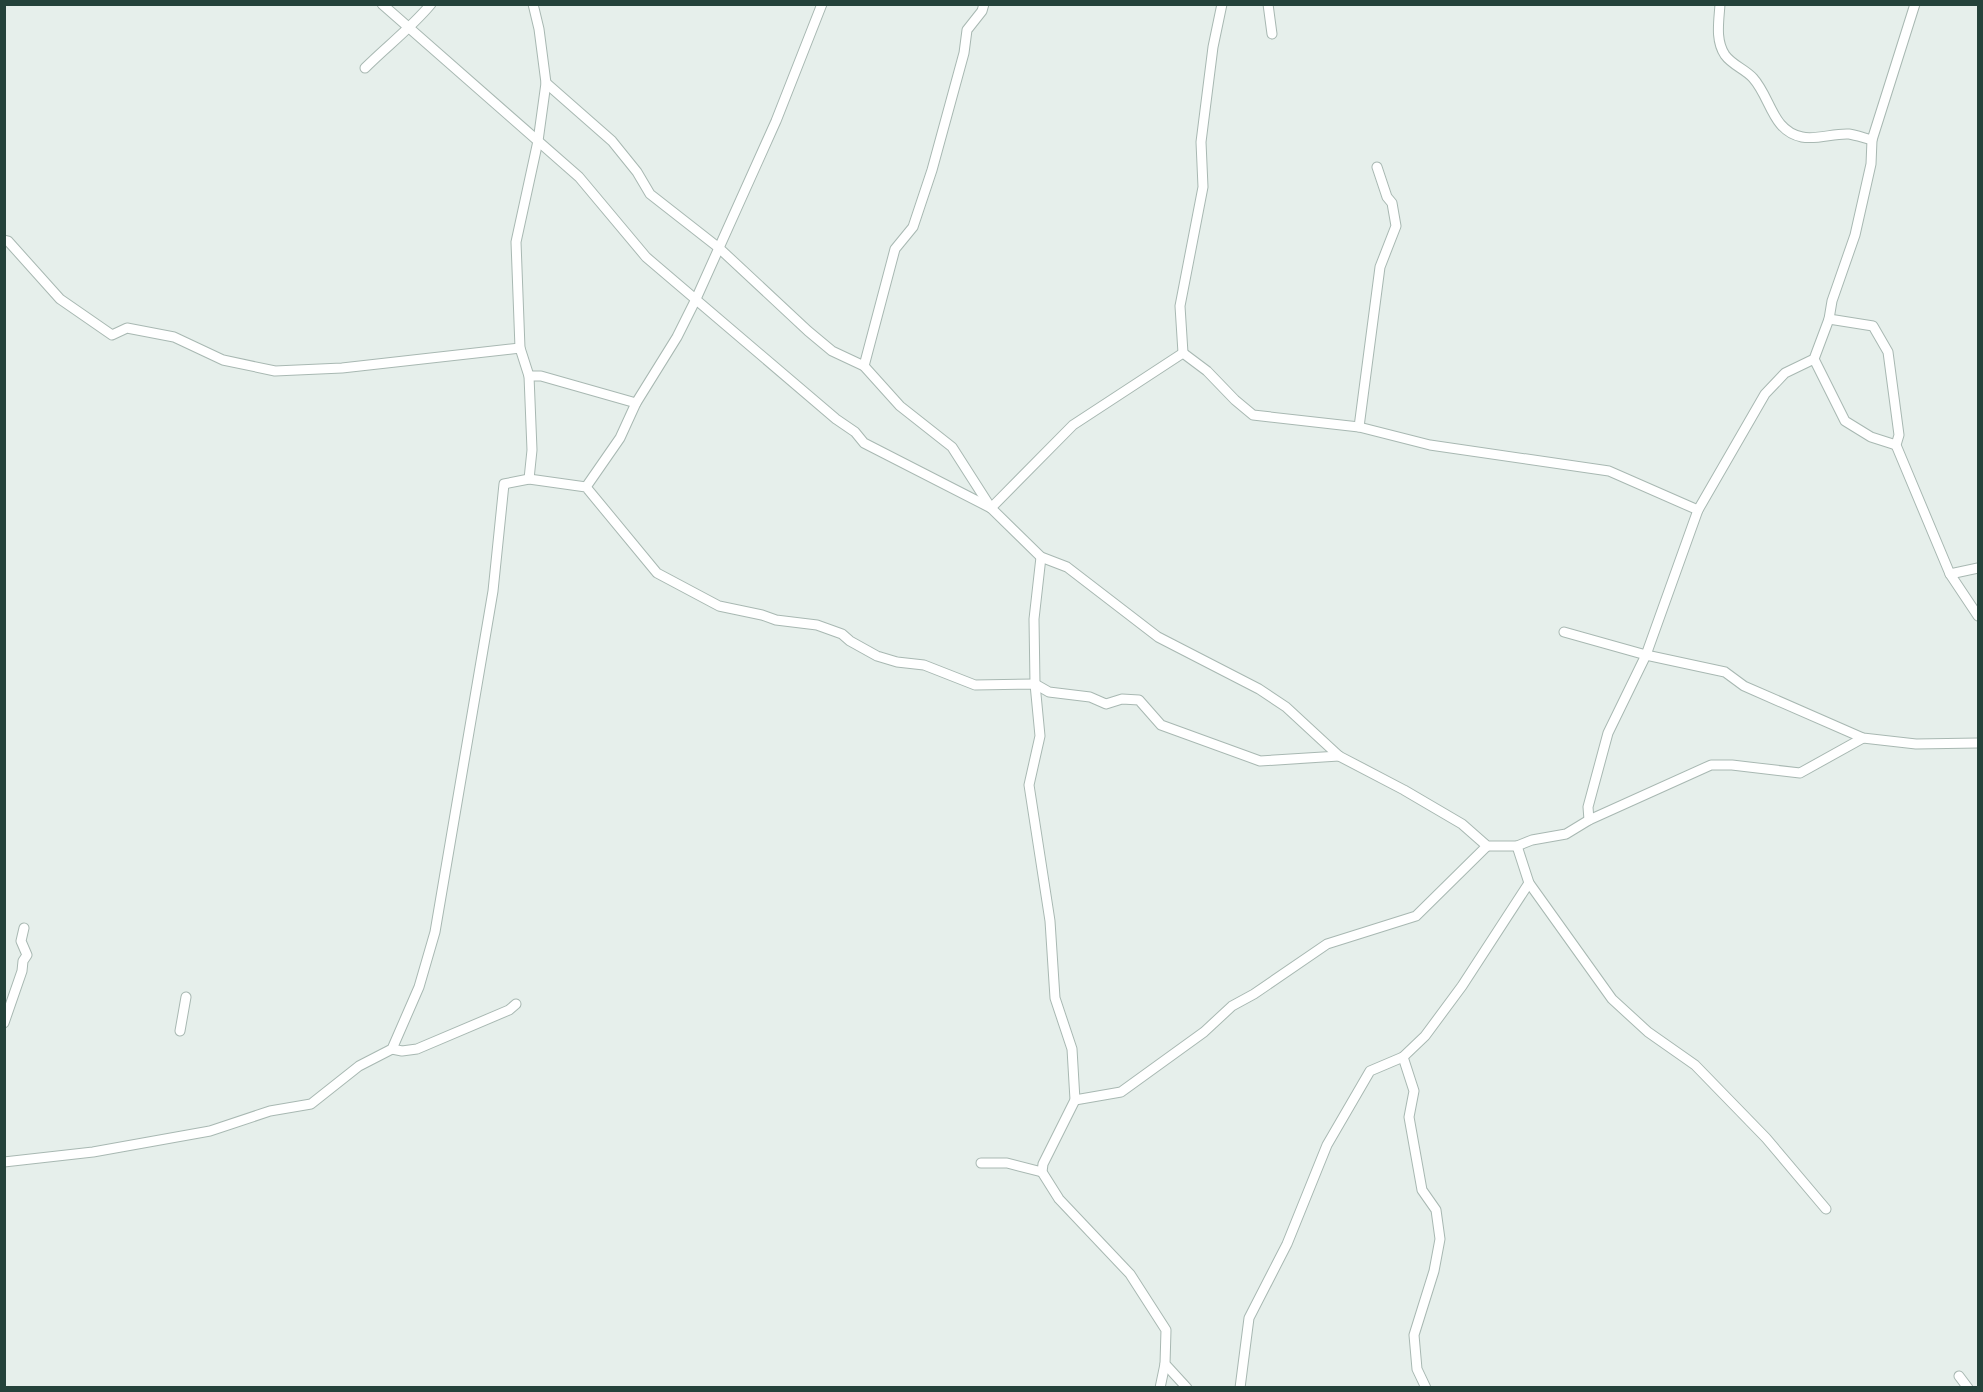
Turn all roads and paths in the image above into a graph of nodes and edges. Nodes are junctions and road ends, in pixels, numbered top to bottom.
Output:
1 (382, 4) edge
2 (431, 4) edge
3 (533, 4) edge
4 (822, 4) edge
5 (984, 4) edge
6 (1222, 4) edge
7 (1268, 4) edge
8 (1720, 4) edge
9 (1915, 4) edge
10 (411, 28) junction
11 (1272, 34) dead end
12 (365, 68) dead end
13 (546, 83) junction
14 (1872, 140) junction
15 (538, 141) junction
16 (1377, 167) dead end
17 (4, 240) edge
18 (719, 248) junction
19 (696, 299) junction
20 (1829, 319) junction
21 (520, 348) junction
22 (1183, 353) junction
23 (1814, 358) junction
24 (864, 366) junction
25 (529, 376) junction
26 (636, 402) junction
27 (1359, 427) junction
28 (1896, 445) junction
29 (529, 478) junction
30 (586, 487) junction
31 (991, 508) junction
32 (1698, 510) junction
33 (1041, 557) junction
34 (1978, 568) edge
35 (1950, 574) junction
36 (1978, 616) edge
37 (1564, 632) dead end
38 (1646, 655) junction
39 (1035, 684) junction
40 (1863, 738) junction
41 (1978, 743) edge
42 (1339, 756) junction
43 (1589, 820) junction
44 (1487, 846) junction
45 (1517, 846) junction
46 (1529, 883) junction
47 (24, 928) dead end
48 (186, 997) dead end
49 (516, 1004) dead end
50 (4, 1023) edge
51 (180, 1031) dead end
52 (392, 1049) junction
53 (1403, 1057) junction
54 (1075, 1100) junction
55 (4, 1162) edge
56 (981, 1162) dead end
57 (1042, 1172) junction
58 (1826, 1209) dead end
59 (1165, 1364) junction
60 (1959, 1376) dead end
61 (1160, 1388) edge
62 (1187, 1388) edge
63 (1240, 1388) edge
64 (1425, 1388) edge
65 (1968, 1388) edge

1 - 10 street
2 - 10 street
3 - 13 street
4 - 18 street
5 - 24 street
6 - 22 street
7 - 11 street
8 - 14 street
9 - 14 street
10 - 12 street
10 - 15 street
13 - 15 street
13 - 18 street
14 - 20 street
15 - 19 street
15 - 21 street
16 - 27 street
17 - 21 street
18 - 19 street
18 - 24 street
19 - 26 street
19 - 31 street
20 - 23 street
20 - 28 street
21 - 25 street
22 - 27 street
22 - 31 street
23 - 28 street
23 - 32 street
24 - 31 street
25 - 26 street
25 - 29 street
26 - 30 street
27 - 32 street
28 - 35 street
29 - 30 street
29 - 52 street
30 - 39 street
31 - 33 street
32 - 38 street
33 - 39 street
33 - 42 street
34 - 35 street
35 - 36 street
37 - 38 street
38 - 40 street
38 - 43 street
39 - 42 street
39 - 54 street
40 - 41 street
40 - 43 street
42 - 44 street
43 - 45 street
44 - 45 street
44 - 54 street
45 - 46 street
46 - 53 street
46 - 58 street
47 - 50 street
48 - 51 street
49 - 52 street
52 - 55 street
53 - 63 street
53 - 64 street
54 - 57 street
56 - 57 street
57 - 59 street
59 - 61 street
59 - 62 street
60 - 65 street

